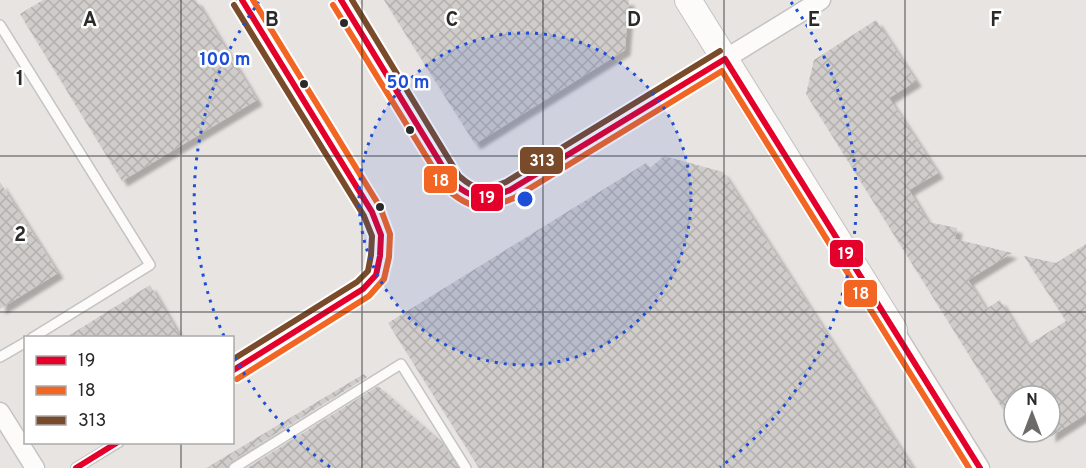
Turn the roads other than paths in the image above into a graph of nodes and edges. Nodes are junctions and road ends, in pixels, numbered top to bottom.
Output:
1 (242, 0) edge
2 (341, 0) edge
3 (688, 0) edge
4 (821, 0) edge
5 (0, 25) edge
6 (725, 59) junction
7 (894, 330) joint
8 (35, 336) edge
9 (24, 343) edge
10 (0, 357) edge
11 (234, 370) edge
12 (0, 412) edge
13 (116, 444) edge
14 (35, 468) edge
15 (76, 468) edge
16 (234, 468) edge
17 (466, 468) edge
18 (980, 468) edge

1 - 11 lane
2 - 6 lane
3 - 6 street
4 - 6 street
5 - 8 lane
6 - 7 street
7 - 18 street
9 - 10 lane
12 - 14 street
13 - 15 lane
16 - 17 lane

